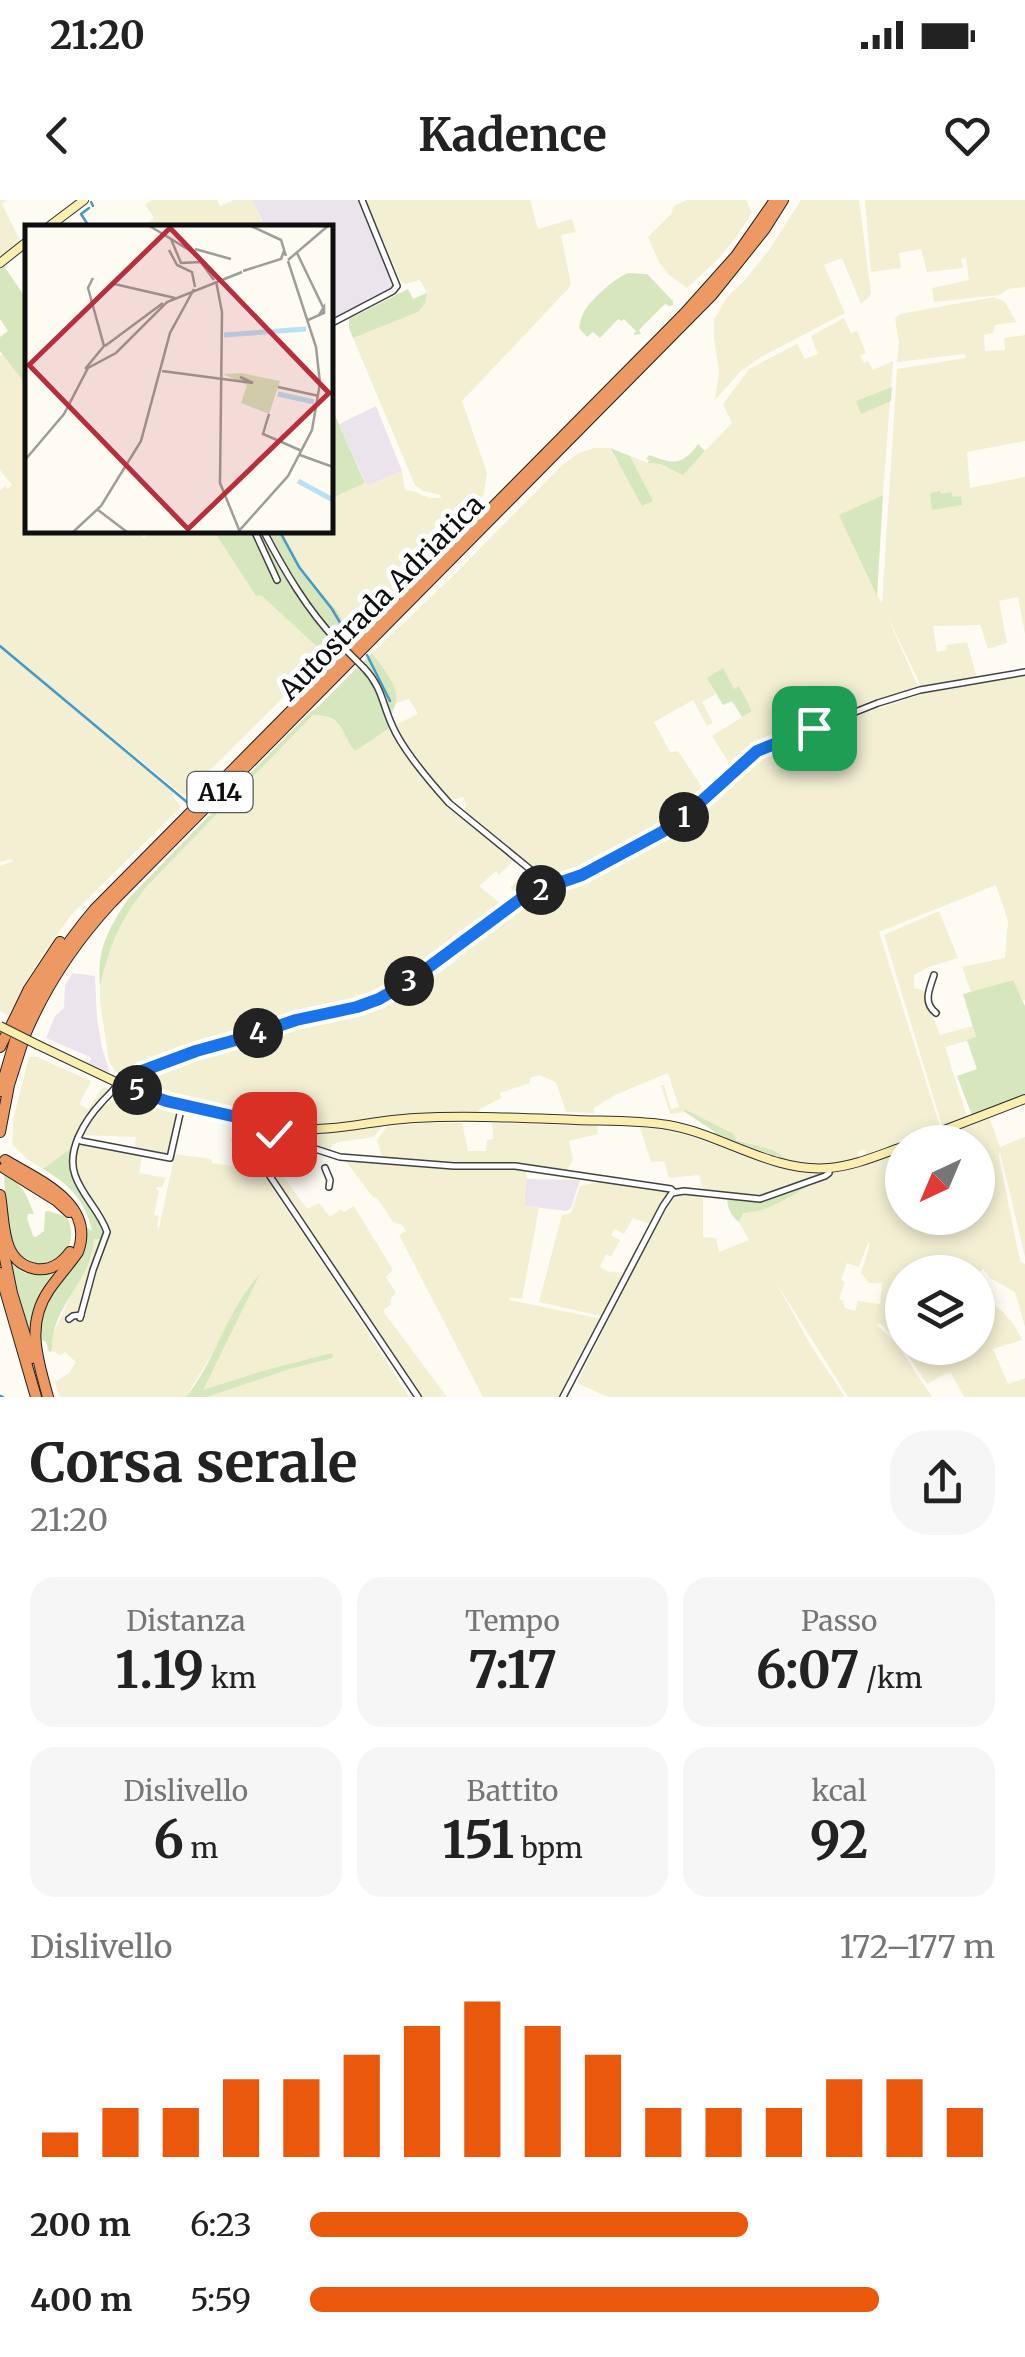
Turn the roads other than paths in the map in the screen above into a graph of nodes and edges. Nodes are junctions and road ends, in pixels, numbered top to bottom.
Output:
1 (84, 200) edge
2 (362, 200) edge
3 (775, 200) edge
4 (783, 200) edge
5 (52, 225) edge
6 (25, 243) edge
7 (0, 264) edge
8 (332, 323) edge
9 (255, 532) edge
10 (264, 532) edge
11 (277, 580) dead end
12 (1025, 672) edge
13 (547, 887) junction
14 (934, 976) dead end
15 (936, 1013) dead end
16 (14, 1033) edge
17 (0, 1047) edge
18 (121, 1084) junction
19 (0, 1091) edge
20 (1025, 1100) edge
21 (182, 1105) junction
22 (236, 1117) junction
23 (263, 1123) junction
24 (958, 1125) edge
25 (0, 1132) edge
26 (78, 1138) junction
27 (885, 1152) edge
28 (325, 1168) dead end
29 (829, 1168) junction
30 (329, 1187) dead end
31 (674, 1192) junction
32 (0, 1195) edge
33 (0, 1232) edge
34 (0, 1273) edge
35 (0, 1292) edge
36 (69, 1320) dead end
37 (23, 1355) junction
38 (43, 1397) edge
39 (418, 1397) edge
40 (563, 1397) edge

1 - 5 street
2 - 8 street
3 - 16 highway, Autostrada Adriatica / A14
4 - 16 highway, Autostrada Adriatica / A14
6 - 7 street
9 - 11 street
10 - 13 street, bridge
12 - 13 street
13 - 18 street
14 - 15 street
16 - 17 highway
16 - 18 street, bridge
16 - 19 highway, Autostrada Adriatica / A14
16 - 25 highway, Autostrada Adriatica / A14
18 - 21 street
18 - 26 street
20 - 24 street
21 - 22 street
21 - 26 street
22 - 23 street
22 - 39 street
23 - 29 street
23 - 31 street
26 - 36 street
27 - 29 street
28 - 30 street
29 - 31 street
31 - 40 street
32 - 38 highway
33 - 38 highway
34 - 37 highway
35 - 37 highway
37 - 38 highway

